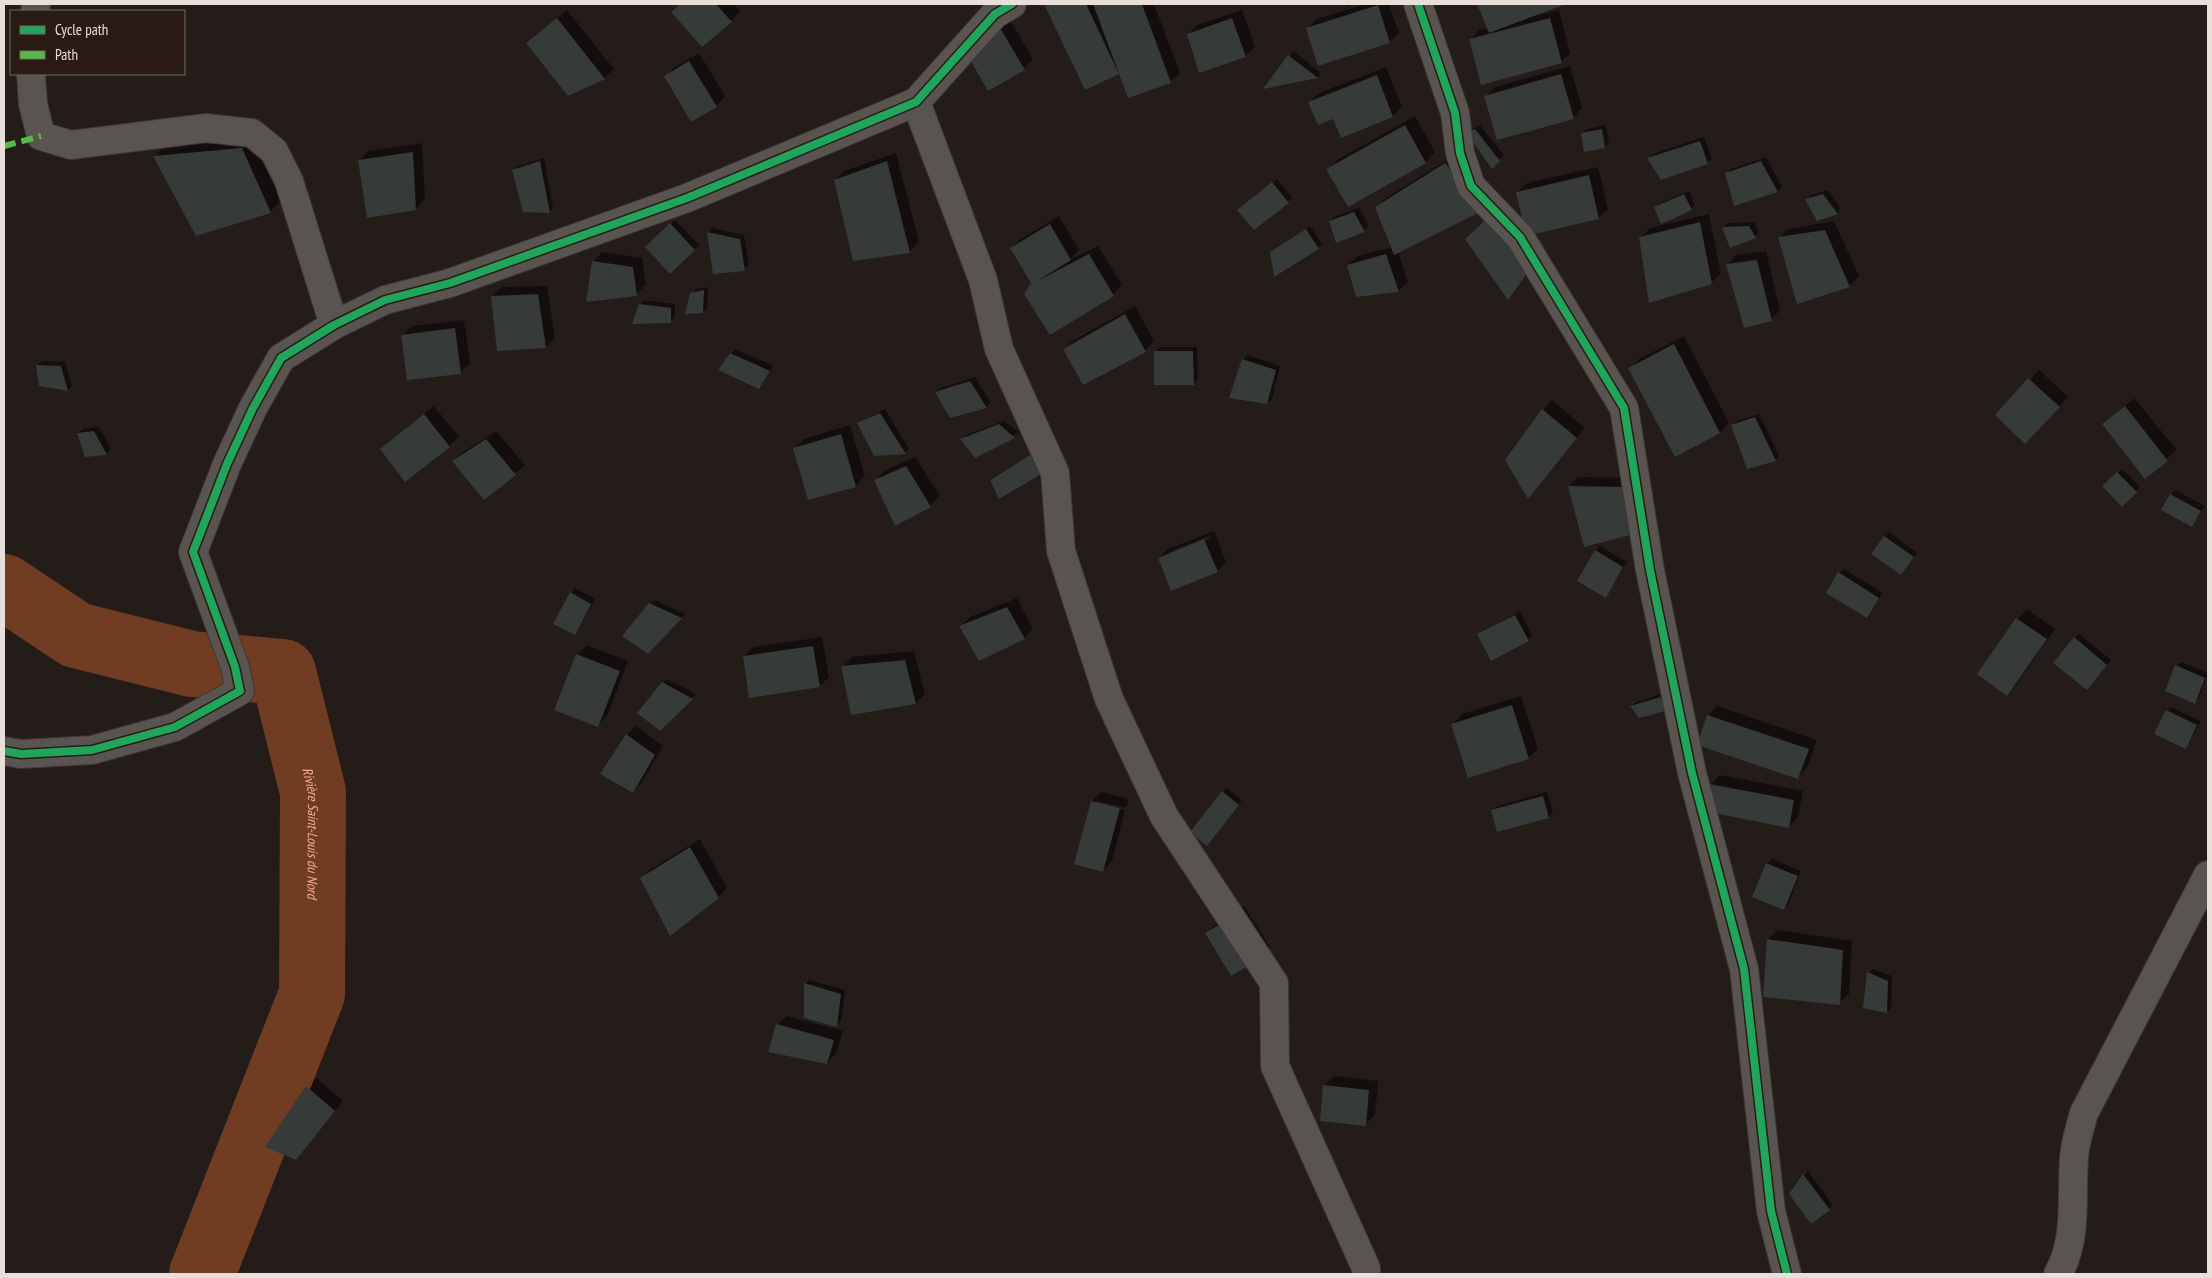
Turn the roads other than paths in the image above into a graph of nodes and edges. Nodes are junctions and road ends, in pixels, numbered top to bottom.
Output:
1 (1012, 4) edge
2 (1418, 4) edge
3 (31, 75) edge
4 (916, 102) junction
5 (334, 325) junction
6 (4, 752) edge
7 (2208, 875) edge
8 (2068, 1270) edge
9 (1366, 1274) edge
10 (1787, 1274) edge

1 - 4 street
2 - 10 street
3 - 5 street
4 - 5 street
4 - 9 street
5 - 6 street
7 - 8 street

